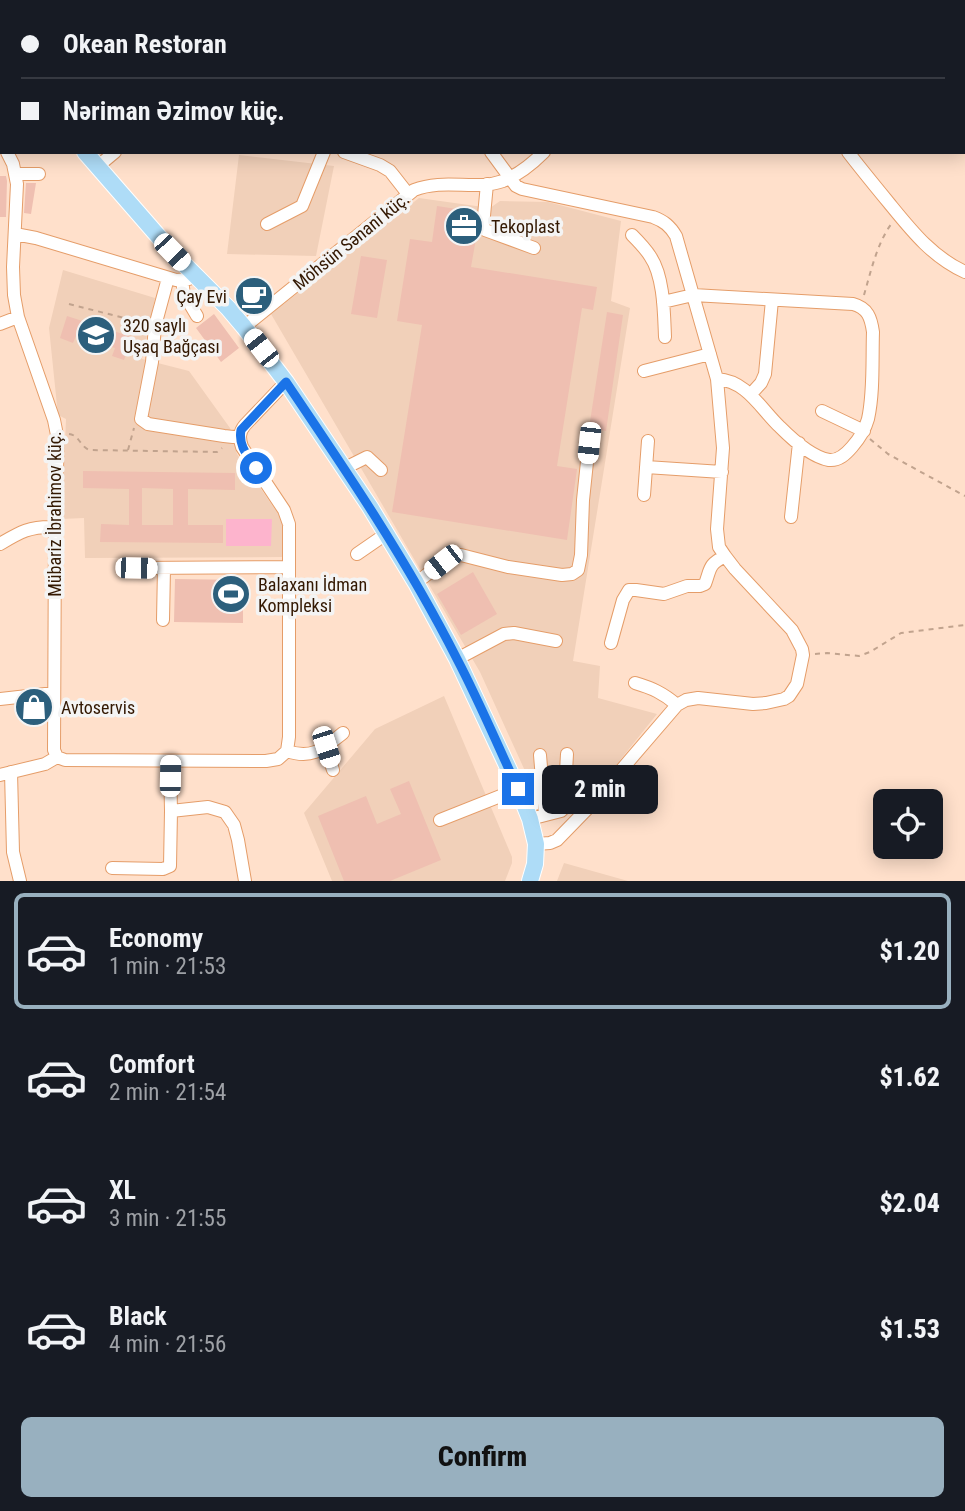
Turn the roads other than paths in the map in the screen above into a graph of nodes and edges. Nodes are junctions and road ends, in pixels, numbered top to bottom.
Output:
1 (8, 154) edge
2 (87, 154) edge
3 (112, 154) edge
4 (323, 154) edge
5 (350, 154) edge
6 (492, 154) edge
7 (542, 154) edge
8 (850, 154) edge
9 (97, 166) junction
10 (16, 174) junction
11 (39, 174) dead end
12 (510, 178) junction
13 (487, 184) junction
14 (408, 194) junction
15 (267, 224) dead end
16 (15, 234) junction
17 (632, 234) dead end
18 (534, 248) dead end
19 (965, 272) edge
20 (168, 278) junction
21 (188, 278) junction
22 (13, 285) junction
23 (0, 291) edge
24 (693, 295) junction
25 (772, 300) junction
26 (663, 302) junction
27 (197, 316) dead end
28 (18, 317) junction
29 (0, 324) edge
30 (244, 327) junction
31 (665, 337) dead end
32 (710, 354) junction
33 (644, 371) dead end
34 (717, 379) junction
35 (286, 382) junction
36 (751, 394) junction
37 (822, 411) dead end
38 (864, 431) junction
39 (240, 436) junction
40 (648, 441) dead end
41 (589, 443) dead end
42 (799, 443) junction
43 (646, 467) junction
44 (345, 468) junction
45 (381, 470) dead end
46 (722, 472) junction
47 (644, 495) dead end
48 (791, 516) dead end
49 (55, 527) junction
50 (386, 534) junction
51 (0, 544) edge
52 (357, 554) dead end
53 (724, 556) junction
54 (289, 567) junction
55 (136, 568) dead end
56 (164, 568) junction
57 (416, 583) junction
58 (163, 620) dead end
59 (556, 641) dead end
60 (611, 643) dead end
61 (457, 659) junction
62 (635, 683) dead end
63 (54, 693) junction
64 (0, 699) edge
65 (677, 705) junction
66 (343, 733) dead end
67 (326, 747) junction
68 (288, 751) junction
69 (567, 754) dead end
70 (540, 755) dead end
71 (57, 757) junction
72 (170, 761) junction
73 (333, 770) dead end
74 (6, 774) edge
75 (518, 789) junction
76 (171, 811) junction
77 (537, 817) junction
78 (440, 820) dead end
79 (536, 844) junction
80 (112, 868) dead end
81 (20, 881) edge
82 (245, 881) edge
83 (530, 881) edge

1 - 10 street, Mübariz İbrahimov küç.
2 - 9 main road
3 - 9 street
4 - 15 street
5 - 14 street
6 - 12 street
7 - 12 street
8 - 19 street
9 - 21 main road
10 - 11 street
10 - 16 street, Mübariz İbrahimov küç.
12 - 13 street, Möhsün Sənani küç.
12 - 24 street
13 - 14 street, Möhsün Sənani küç.
13 - 18 street
14 - 30 street, Möhsün Sənani küç.
16 - 20 street
16 - 22 street, Mübariz İbrahimov küç.
17 - 26 street
20 - 21 street
20 - 39 street
21 - 27 street
21 - 30 main road
22 - 23 street
22 - 28 street, Mübariz İbrahimov küç.
24 - 25 street
24 - 26 street
24 - 32 street
25 - 36 street
25 - 38 street
26 - 31 street
28 - 29 street
28 - 49 street, Mübariz İbrahimov küç.
30 - 35 main road
32 - 33 street
32 - 34 street
34 - 36 street
34 - 46 street
35 - 39 street
35 - 44 main road
36 - 42 street
37 - 38 street
38 - 42 street
39 - 54 street
40 - 43 street
41 - 57 street
42 - 48 street
43 - 46 street
43 - 47 street
44 - 45 street
44 - 50 main road
46 - 53 street
49 - 51 street
49 - 63 street, Mübariz İbrahimov küç.
50 - 52 street
50 - 57 main road
53 - 60 street
53 - 65 street
54 - 56 street
54 - 68 street
55 - 56 street
56 - 58 street
57 - 61 main road
59 - 61 street
61 - 75 main road
62 - 65 street
63 - 64 street
63 - 71 street, Mübariz İbrahimov küç.
65 - 79 street
66 - 67 street
67 - 68 street
67 - 73 street
68 - 72 street
69 - 77 street
70 - 77 street
71 - 72 street
71 - 74 street
72 - 76 street
74 - 81 street
75 - 77 main road
75 - 78 street
76 - 80 street
76 - 82 street
77 - 79 main road
79 - 83 main road

